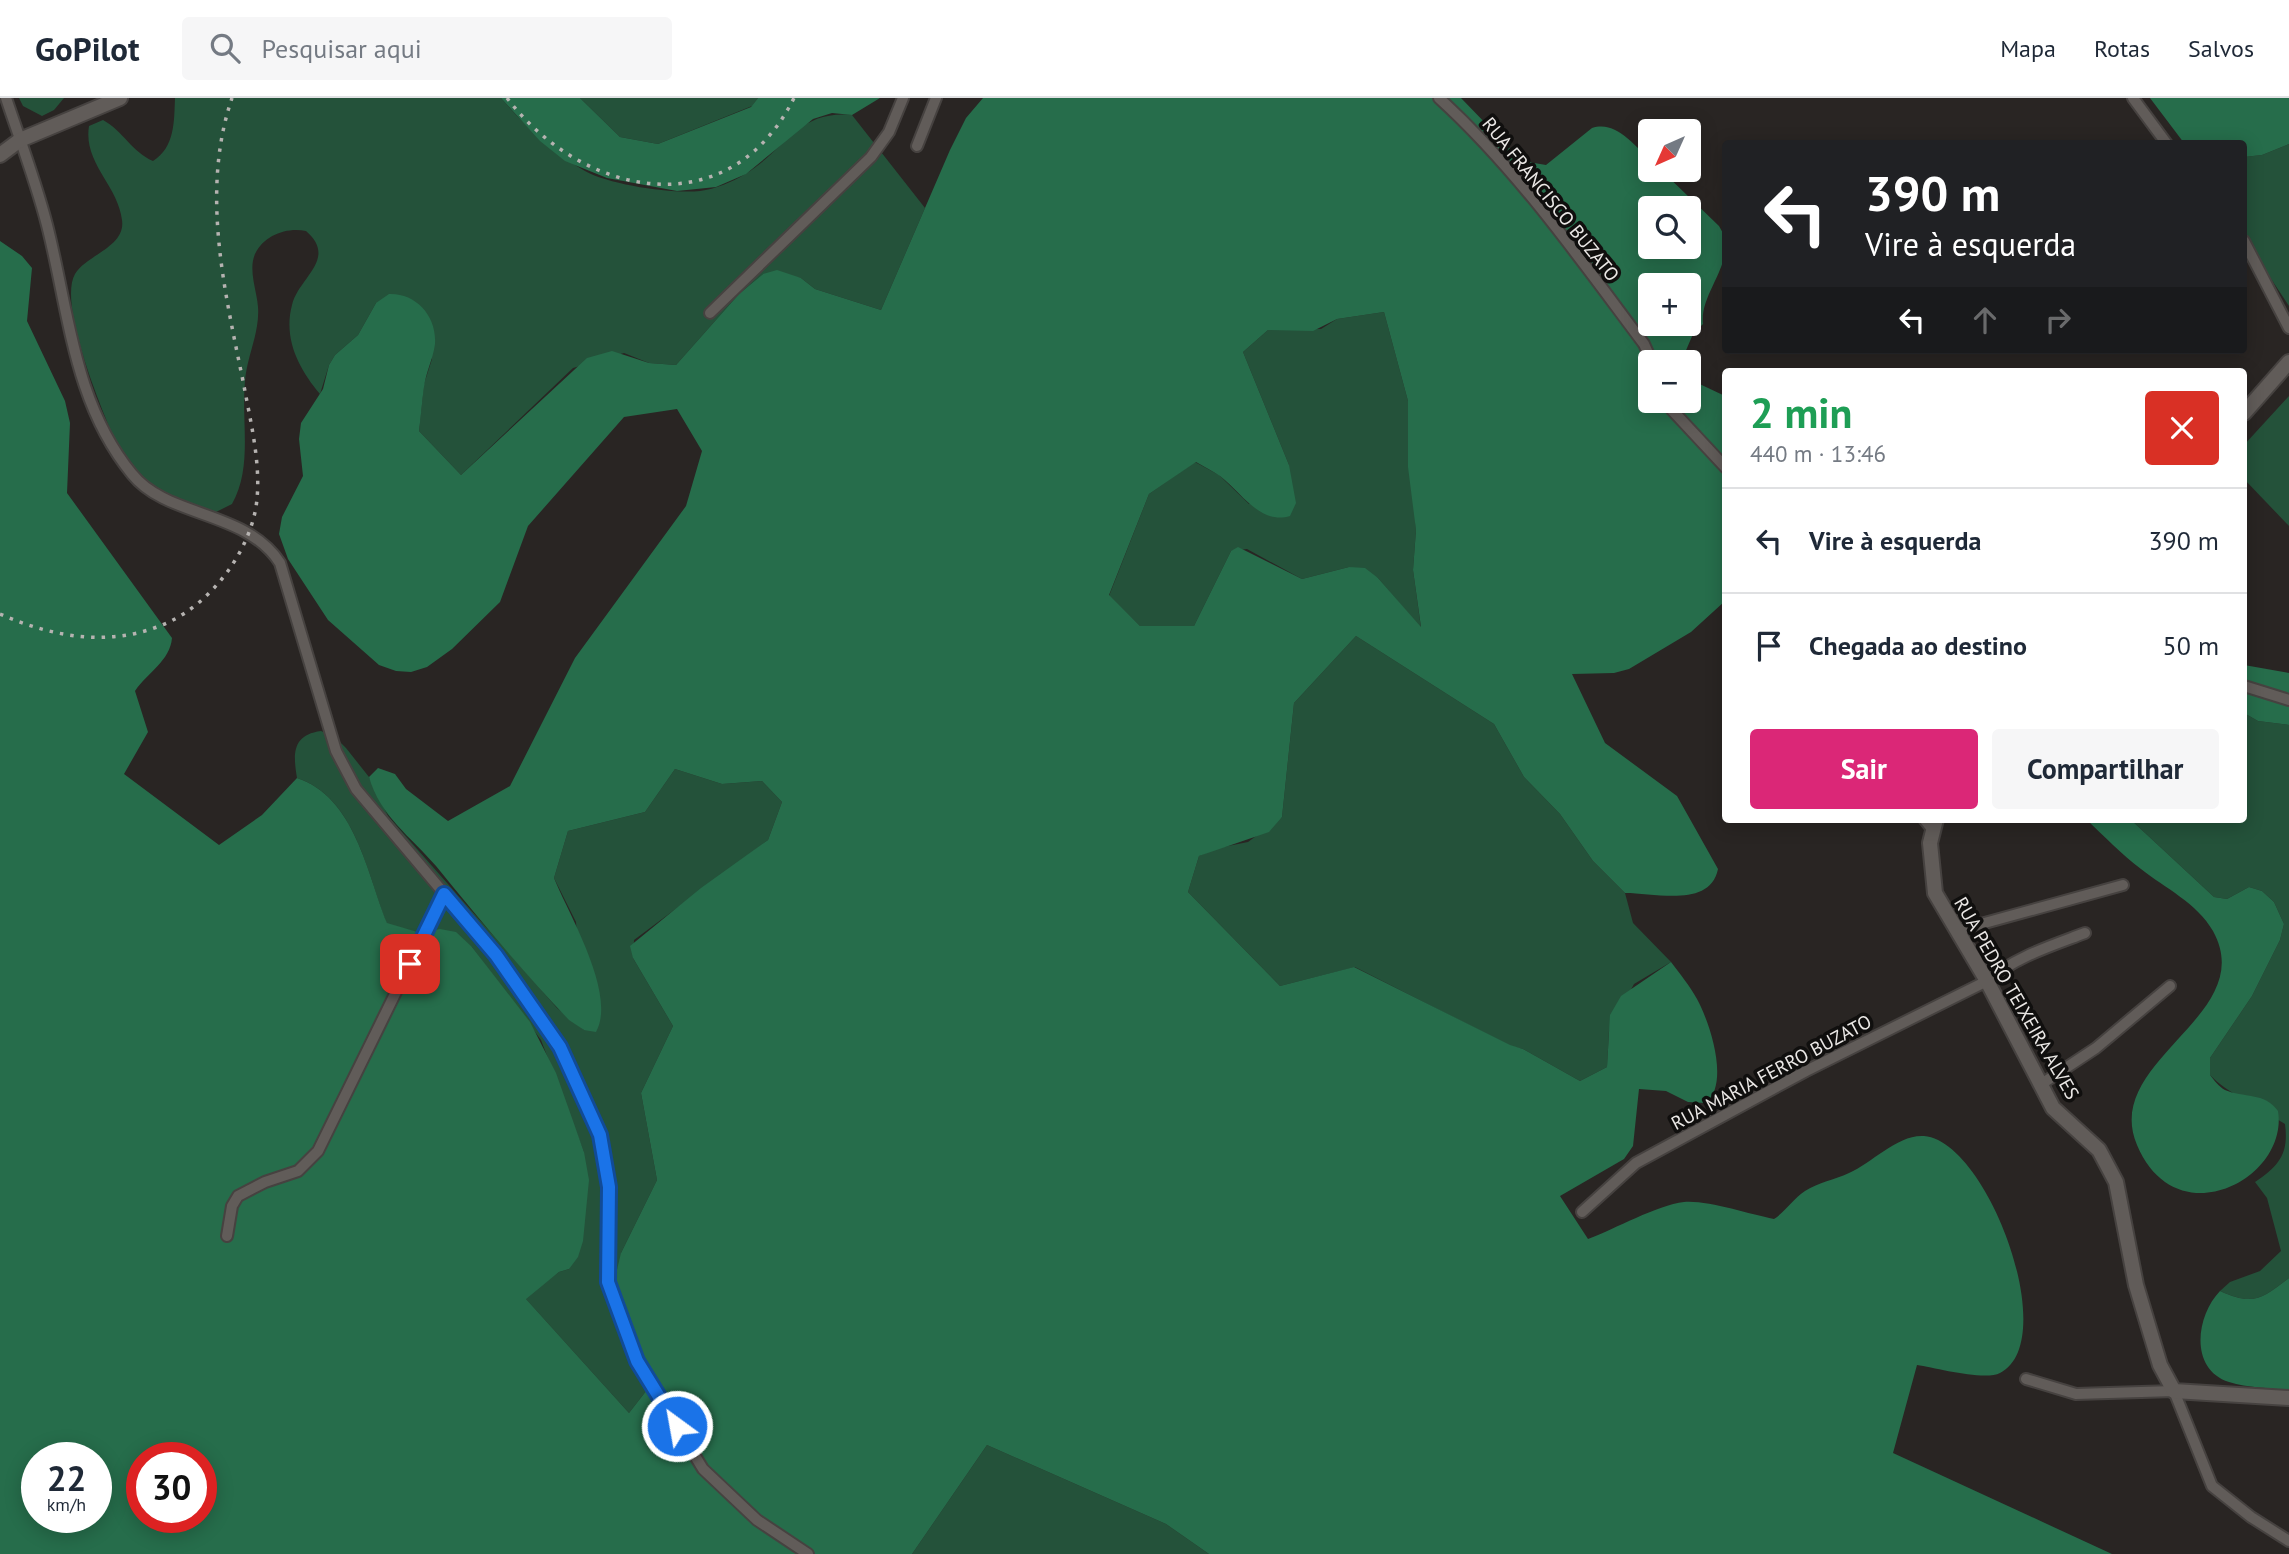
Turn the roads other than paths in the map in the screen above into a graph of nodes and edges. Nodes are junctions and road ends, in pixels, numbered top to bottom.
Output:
1 (6, 98) edge
2 (120, 98) edge
3 (903, 98) edge
4 (936, 98) edge
5 (1439, 98) edge
6 (2133, 98) edge
7 (20, 140) junction
8 (2164, 140) edge
9 (917, 146) dead end
10 (0, 155) edge
11 (2247, 247) edge
12 (710, 313) dead end
13 (2289, 328) edge
14 (1647, 350) edge
15 (2289, 362) edge
16 (2247, 410) edge
17 (1675, 413) edge
18 (1722, 464) edge
19 (2247, 687) edge
20 (2289, 700) edge
21 (1931, 823) edge
22 (2123, 885) dead end
23 (444, 894) junction
24 (1959, 930) junction
25 (2085, 933) dead end
26 (1987, 981) junction
27 (2170, 986) dead end
28 (2040, 1085) junction
29 (1582, 1212) dead end
30 (227, 1236) dead end
31 (2026, 1379) dead end
32 (2174, 1391) junction
33 (2289, 1398) edge
34 (2289, 1541) edge
35 (808, 1554) edge

1 - 7 street
2 - 7 street
3 - 12 street
4 - 9 street
5 - 14 street, RUA FRANCISCO BUZATO
6 - 8 street
7 - 10 street
7 - 23 street
11 - 13 street
15 - 16 street
17 - 18 street
19 - 20 street
21 - 24 street, RUA PEDRO TEIXEIRA ALVES
22 - 24 street
23 - 30 street
23 - 35 street
24 - 26 street, RUA PEDRO TEIXEIRA ALVES
25 - 26 street, RUA MARIA FERRO BUZATO
26 - 28 street, RUA PEDRO TEIXEIRA ALVES
26 - 29 street, RUA MARIA FERRO BUZATO
27 - 28 street
28 - 32 street, RUA PEDRO TEIXEIRA ALVES
31 - 32 street
32 - 33 street
32 - 34 street, RUA PEDRO TEIXEIRA ALVES

